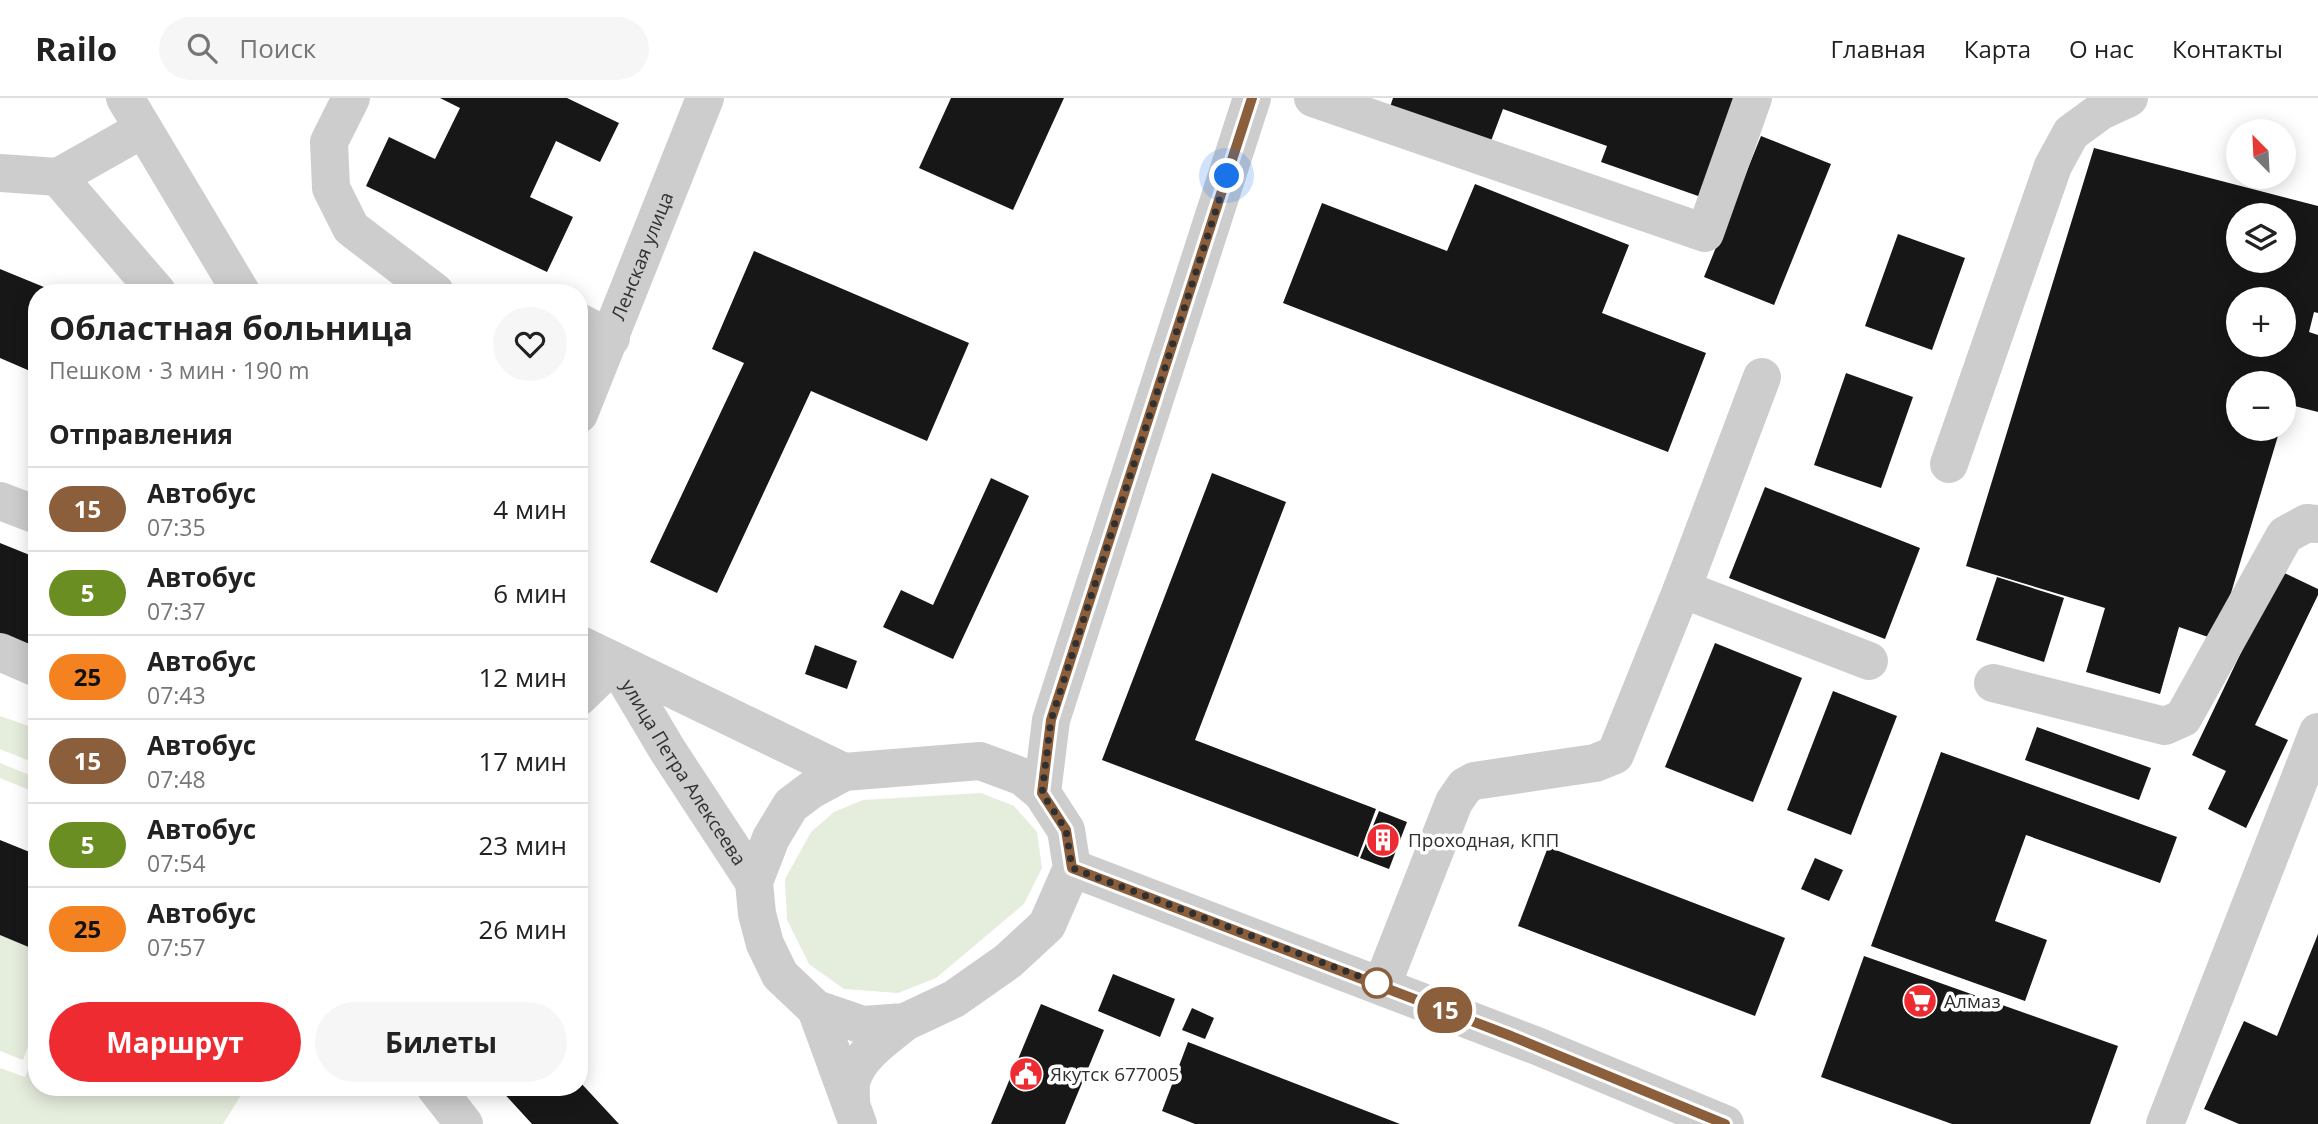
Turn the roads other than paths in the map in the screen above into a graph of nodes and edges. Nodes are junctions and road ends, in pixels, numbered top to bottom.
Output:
1 (351, 98) edge
2 (705, 98) edge
3 (1252, 98) edge
4 (1313, 98) edge
5 (1754, 98) edge
6 (2129, 98) edge
7 (134, 113) edge
8 (0, 173) edge
9 (58, 177) junction
10 (150, 284) edge
11 (236, 284) edge
12 (424, 284) edge
13 (595, 330) edge
14 (588, 367) edge
15 (1762, 377) dead end
16 (1949, 464) dead end
17 (0, 501) edge
18 (28, 512) edge
19 (2318, 524) edge
20 (1682, 589) junction
21 (588, 648) edge
22 (0, 652) edge
23 (1869, 661) dead end
24 (615, 662) junction
25 (28, 664) edge
26 (1993, 682) dead end
27 (588, 688) edge
28 (1051, 720) junction
29 (2318, 732) edge
30 (980, 761) junction
31 (844, 772) junction
32 (1042, 793) junction
33 (1072, 868) junction
34 (754, 882) junction
35 (1382, 985) junction
36 (816, 1009) junction
37 (905, 1022) junction
38 (442, 1096) edge
39 (855, 1113) edge
40 (1706, 1120) edge
41 (464, 1124) edge
42 (2165, 1124) edge

1 - 12 street
2 - 13 street, Ленская улица
3 - 28 street
4 - 5 street
6 - 16 street
7 - 9 street
7 - 11 street
8 - 9 street
9 - 10 street
13 - 14 street, Ленская улица
15 - 20 street
17 - 18 street
19 - 26 street
20 - 23 street
20 - 35 street
21 - 24 street, улица Петра Алексеева
22 - 25 street
24 - 27 street
24 - 31 street, улица Петра Алексеева
24 - 34 street, улица Петра Алексеева
28 - 30 street
28 - 32 street
29 - 42 street
30 - 31 street
30 - 32 street
31 - 34 street
32 - 33 street
33 - 35 street
33 - 37 street
34 - 36 street
35 - 40 street
36 - 37 street
36 - 39 street
37 - 39 street
38 - 41 street

